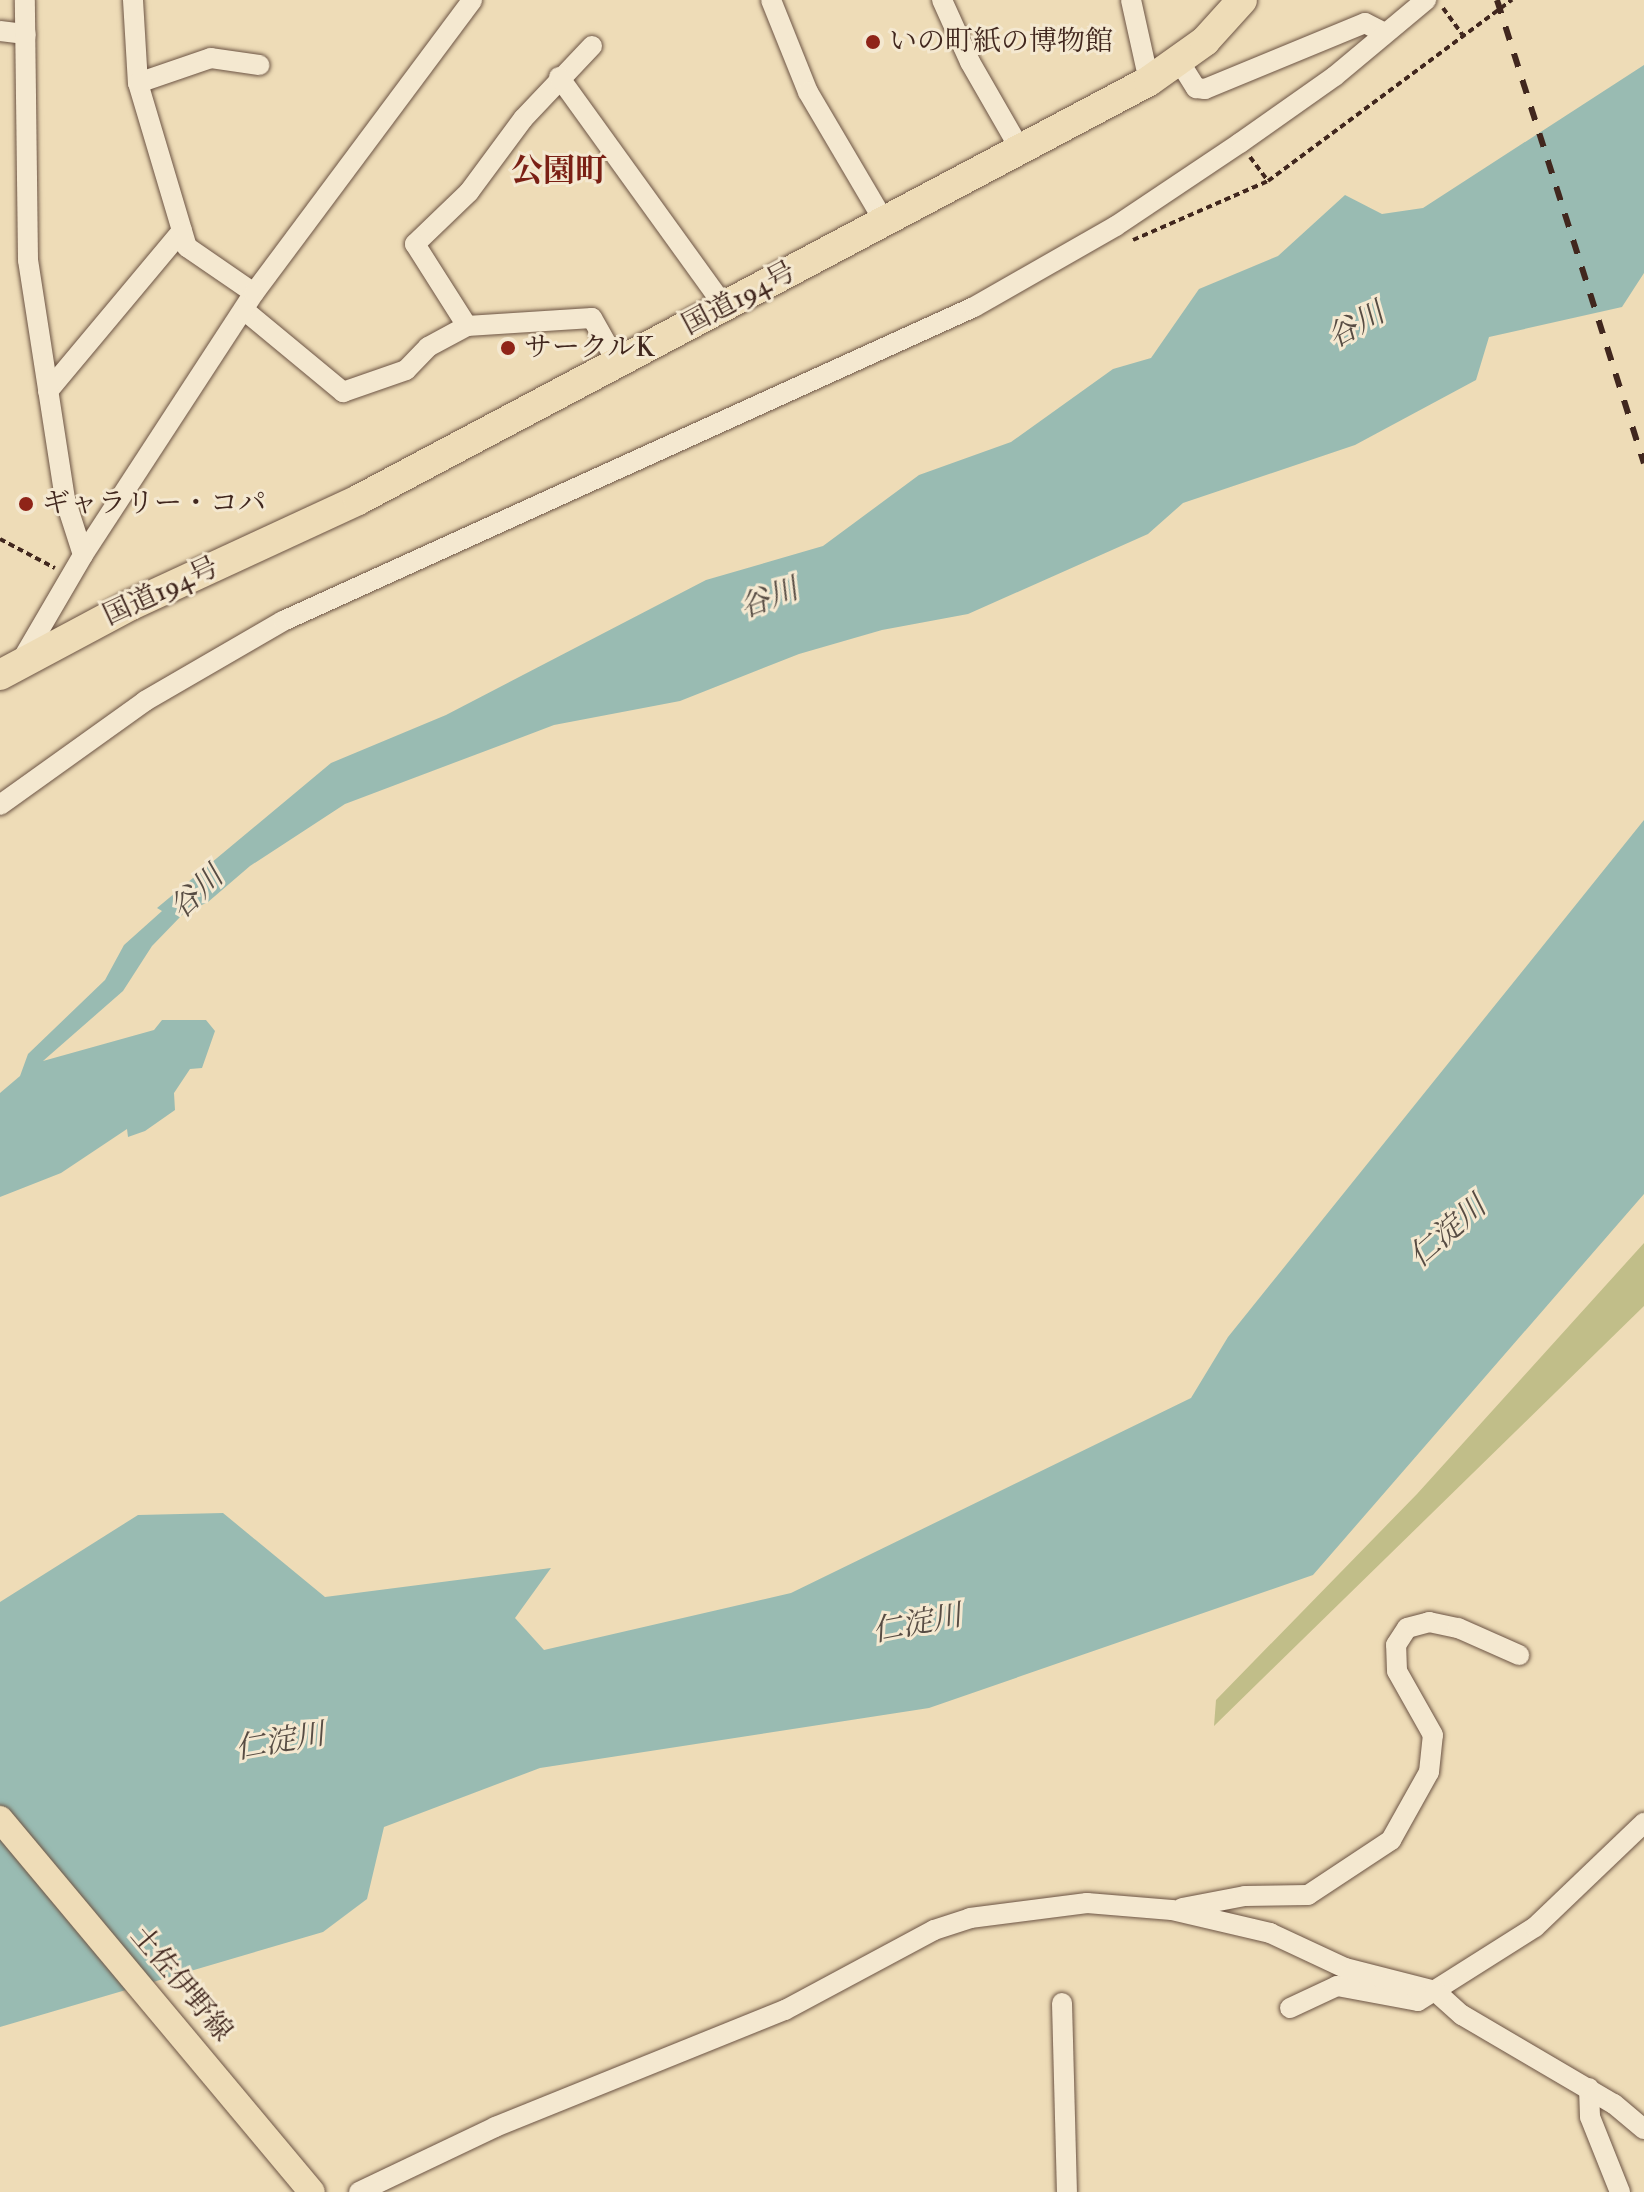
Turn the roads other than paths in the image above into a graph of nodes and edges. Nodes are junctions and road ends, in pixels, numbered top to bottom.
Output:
1 (25, 0) edge
2 (133, 0) edge
3 (472, 0) edge
4 (771, 0) edge
5 (942, 0) edge
6 (1131, 0) edge
7 (1242, 0) edge
8 (1426, 0) edge
9 (0, 31) edge
10 (1385, 33) junction
11 (26, 34) junction
12 (592, 46) dead end
13 (1179, 61) junction
14 (259, 65) dead end
15 (559, 77) junction
16 (1149, 81) junction
17 (138, 83) junction
18 (1020, 149) junction
19 (884, 221) junction
20 (182, 231) junction
21 (249, 301) junction
22 (725, 307) junction
23 (467, 326) junction
24 (618, 364) junction
25 (48, 391) junction
26 (83, 555) junction
27 (10, 669) edge
28 (0, 805) edge
29 (1519, 1655) dead end
30 (0, 1819) edge
31 (1644, 1823) edge
32 (1172, 1910) junction
33 (1435, 1991) junction
34 (1062, 2003) dead end
35 (1290, 2008) dead end
36 (1589, 2088) junction
37 (1644, 2129) edge
38 (312, 2192) edge
39 (359, 2192) edge
40 (1067, 2192) edge
41 (1620, 2192) edge

1 - 11 street
2 - 17 street
3 - 21 street
4 - 19 street
5 - 18 street
6 - 16 street
7 - 13 highway, 国道194号
8 - 10 street
9 - 11 street
10 - 13 street
10 - 28 street
11 - 25 street
12 - 15 street
13 - 16 highway, 国道194号
14 - 17 street
15 - 22 street
15 - 23 street
16 - 18 highway, 国道194号
17 - 20 street
18 - 19 highway, 国道194号
19 - 22 highway, 国道194号
20 - 21 street
20 - 25 street
21 - 23 street
21 - 26 street
22 - 24 highway, 国道194号
23 - 24 street
24 - 27 highway, 国道194号
25 - 26 street
26 - 27 street
29 - 32 street
30 - 38 main road, 土佐伊野線
31 - 33 street
32 - 33 street
32 - 39 street
33 - 35 street
33 - 36 street
34 - 40 street
36 - 37 street
36 - 41 street

